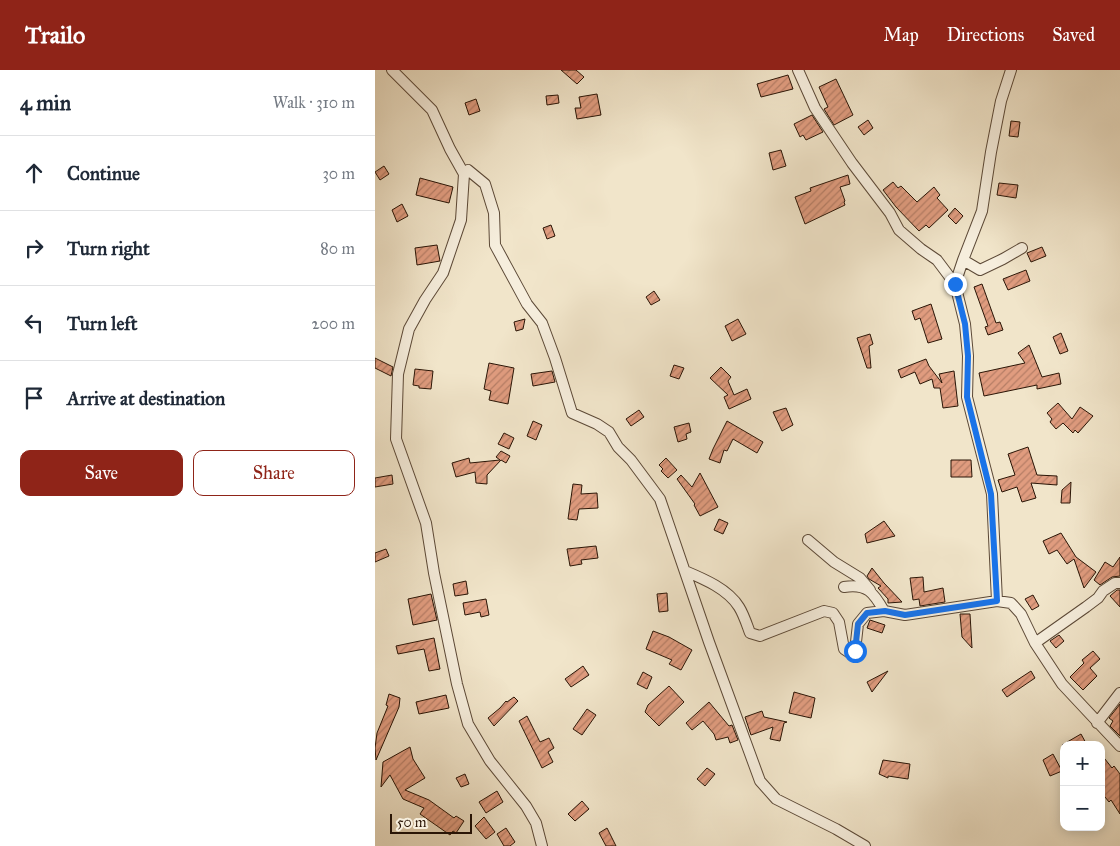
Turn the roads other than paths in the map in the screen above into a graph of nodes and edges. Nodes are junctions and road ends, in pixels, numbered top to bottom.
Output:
1 (392, 70) edge
2 (798, 70) edge
3 (1011, 70) edge
4 (464, 174) junction
5 (1022, 248) dead end
6 (963, 260) junction
7 (955, 284) junction
8 (808, 540) dead end
9 (685, 571) junction
10 (1120, 583) edge
11 (844, 587) dead end
12 (870, 590) junction
13 (997, 601) junction
14 (885, 611) junction
15 (1035, 643) junction
16 (1120, 693) edge
17 (1097, 722) junction
18 (1120, 746) edge
19 (542, 846) edge
20 (865, 846) edge

1 - 4 street
2 - 7 street
3 - 6 street
4 - 9 street
4 - 19 street
5 - 6 street
6 - 7 street
7 - 13 street
8 - 12 street
9 - 14 street
9 - 20 street
10 - 15 street
11 - 12 street
12 - 14 street
13 - 14 street
13 - 15 street
15 - 17 street
16 - 17 street
17 - 18 street

